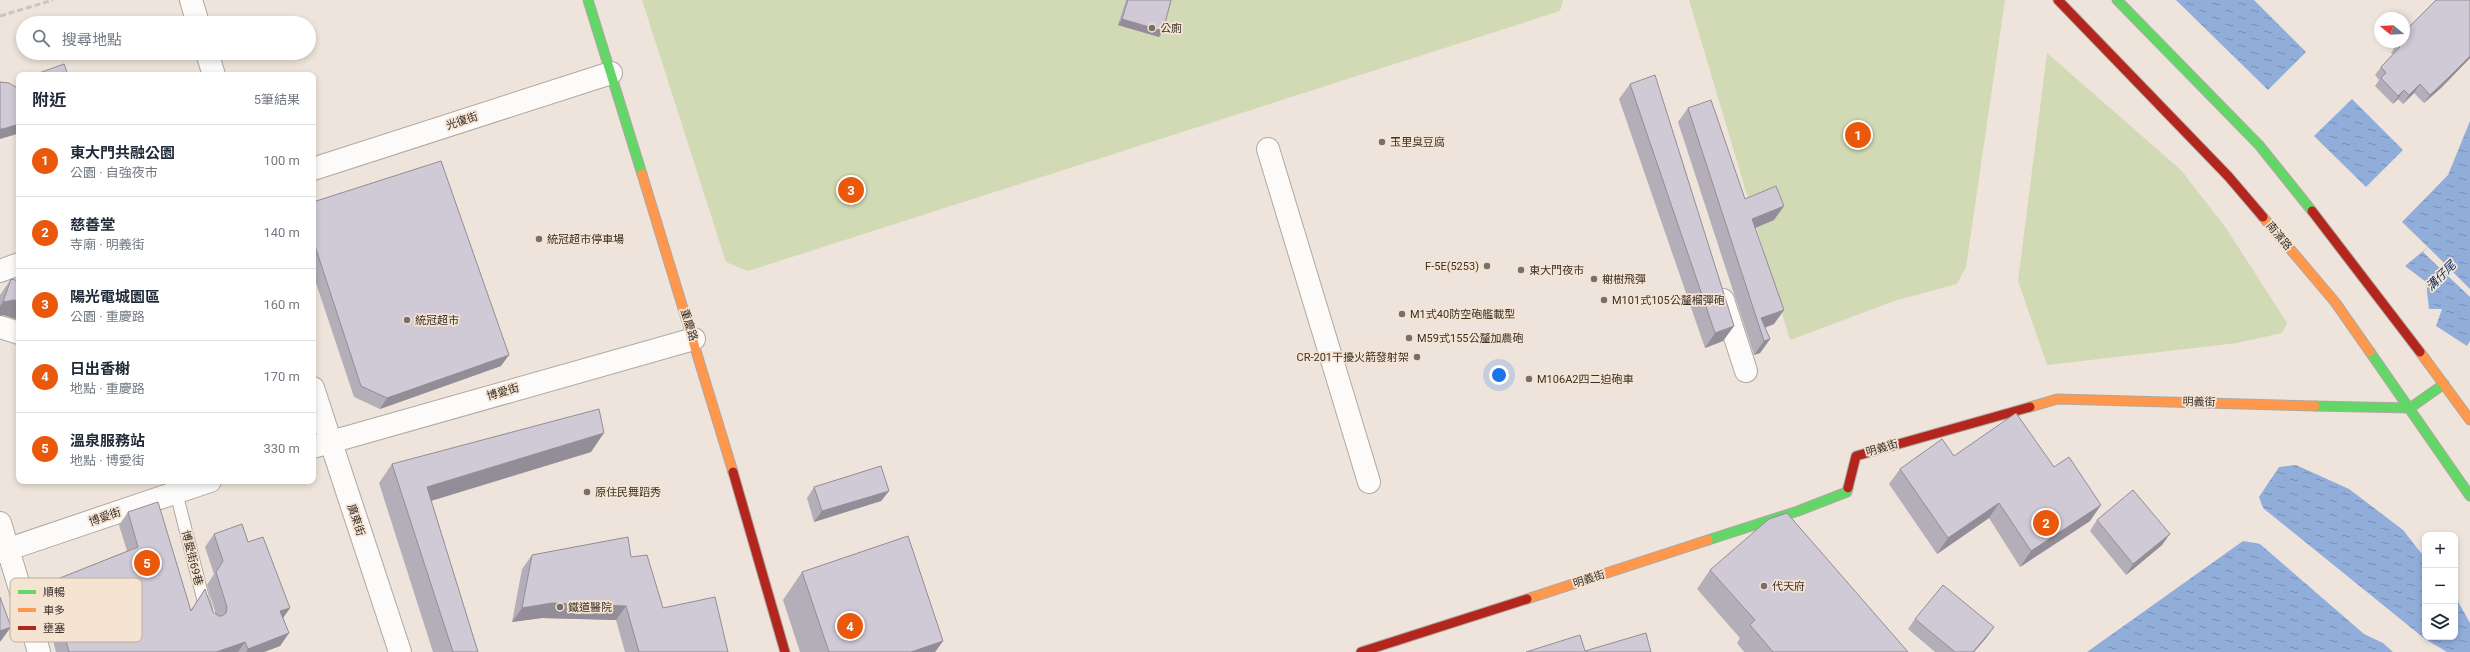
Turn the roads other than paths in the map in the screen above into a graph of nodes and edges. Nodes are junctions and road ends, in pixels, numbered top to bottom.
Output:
1 (191, 0) edge
2 (588, 0) edge
3 (2058, 0) edge
4 (2117, 0) edge
5 (196, 16) edge
6 (209, 60) edge
7 (213, 72) edge
8 (611, 73) junction
9 (1268, 149) dead end
10 (316, 168) edge
11 (16, 265) edge
12 (0, 270) edge
13 (1717, 281) edge
14 (0, 327) edge
15 (16, 332) edge
16 (694, 339) junction
17 (1746, 371) dead end
18 (2444, 384) junction
19 (2410, 408) junction
20 (316, 414) edge
21 (2470, 420) edge
22 (319, 441) edge
23 (1370, 482) dead end
24 (201, 484) edge
25 (176, 492) junction
26 (2470, 496) edge
27 (0, 523) edge
28 (5, 551) edge
29 (14, 578) edge
30 (211, 622) edge
31 (36, 642) edge
32 (39, 652) edge
33 (400, 652) edge
34 (785, 652) edge
35 (1361, 652) edge

1 - 5 street
2 - 8 street, 重慶路
3 - 19 street, 南濱路
4 - 18 street
6 - 7 street
8 - 10 street, 光復街
8 - 16 street, 重慶路
9 - 23 street
11 - 12 street
13 - 17 street
14 - 15 street
16 - 22 street, 博愛街
16 - 34 street, 重慶路
18 - 19 street
18 - 21 street
19 - 26 street, 南濱路
19 - 35 street, 明義街
20 - 22 street, 廣東街
22 - 33 street, 廣東街
24 - 25 street, 博愛街
25 - 28 street, 博愛街
25 - 30 lane, 博愛街69巷
27 - 28 street
28 - 29 street
31 - 32 street

